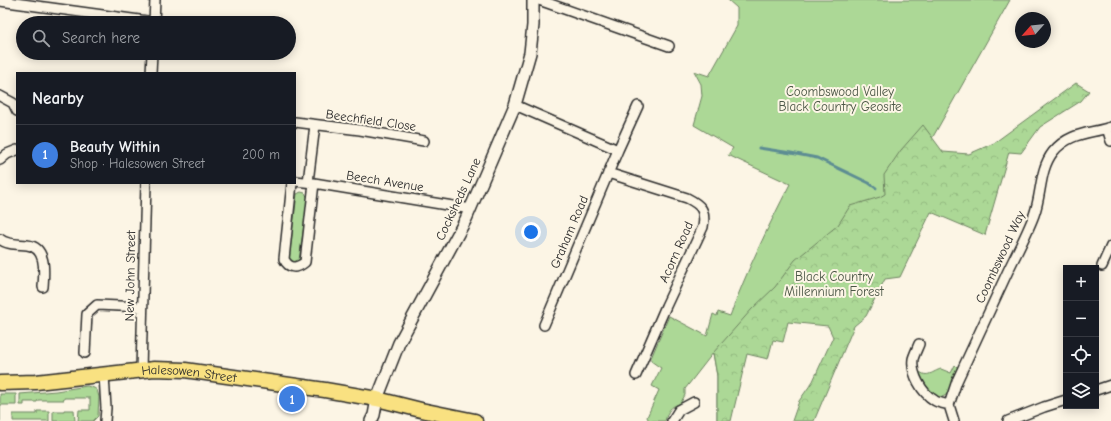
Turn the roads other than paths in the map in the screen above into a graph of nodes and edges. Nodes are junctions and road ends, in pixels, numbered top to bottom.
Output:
1 (155, 0) edge
2 (533, 0) edge
3 (539, 0) edge
4 (0, 1) edge
5 (105, 16) edge
6 (154, 16) edge
7 (669, 46) dead end
8 (152, 60) edge
9 (151, 72) edge
10 (0, 96) edge
11 (514, 105) junction
12 (638, 106) dead end
13 (16, 109) edge
14 (296, 122) edge
15 (315, 125) junction
16 (1109, 128) edge
17 (424, 141) dead end
18 (1111, 141) edge
19 (16, 150) edge
20 (618, 150) junction
21 (0, 160) edge
22 (608, 173) junction
23 (296, 181) edge
24 (311, 183) junction
25 (146, 184) edge
26 (292, 184) edge
27 (471, 209) junction
28 (0, 238) edge
29 (1111, 246) edge
30 (1102, 266) dead end
31 (43, 287) dead end
32 (142, 307) junction
33 (544, 325) dead end
34 (919, 344) dead end
35 (85, 353) dead end
36 (141, 370) junction
37 (104, 375) junction
38 (636, 375) dead end
39 (0, 383) edge
40 (1111, 385) edge
41 (1099, 389) edge
42 (377, 399) junction
43 (1063, 401) edge
44 (694, 402) dead end
45 (949, 405) junction
46 (105, 421) edge
47 (370, 421) edge
48 (475, 421) edge
49 (672, 421) edge
50 (954, 421) edge
51 (1008, 421) edge

1 - 6 street
2 - 11 street, Cocksheds Lane
3 - 7 street
4 - 5 street
8 - 9 street
10 - 13 street
11 - 20 street
11 - 27 street, Cocksheds Lane
12 - 20 street, Graham Road
14 - 15 street, Beechfield Close
15 - 17 street, Beechfield Close
15 - 24 street, Beechfield Close
16 - 18 street, Coombswood Way
16 - 45 street, Coombswood Way
19 - 21 street
20 - 22 street, Graham Road
22 - 33 street, Graham Road
22 - 38 street, Acorn Road
23 - 24 street, Beech Avenue
24 - 26 street, Beechfield Close
24 - 27 street, Beech Avenue
25 - 32 street, New John Street
27 - 42 street, Cocksheds Lane
28 - 31 street
29 - 30 street
32 - 35 street
32 - 36 street, New John Street
34 - 45 street
36 - 37 main road, Halesowen Street
36 - 42 main road, Halesowen Street
37 - 39 main road, Halesowen Street
37 - 46 street
40 - 41 street
42 - 47 street, Cocksheds Lane
42 - 48 main road, Halesowen Street
43 - 51 street
44 - 49 street
45 - 50 street

